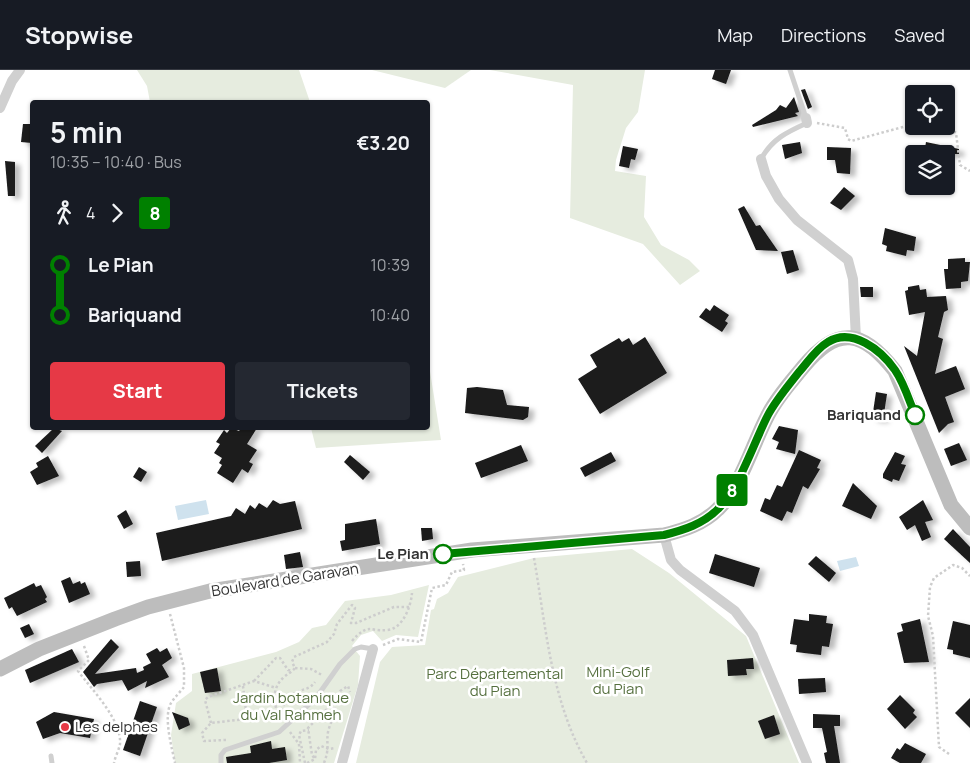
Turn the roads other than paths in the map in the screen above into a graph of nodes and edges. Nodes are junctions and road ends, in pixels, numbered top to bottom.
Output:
1 (20, 70) edge
2 (790, 70) edge
3 (0, 108) edge
4 (761, 158) joint
5 (856, 339) junction
6 (970, 528) edge
7 (664, 535) junction
8 (377, 647) joint
9 (0, 669) edge
10 (51, 756) dead end
11 (52, 763) edge
12 (222, 763) edge
13 (342, 763) edge
14 (807, 763) edge

1 - 3 street
2 - 4 lane
4 - 5 street
5 - 6 street
5 - 7 street, Boulevard de Garavan
7 - 9 street, Boulevard de Garavan
7 - 14 street
8 - 12 lane
8 - 13 street
10 - 11 lane

